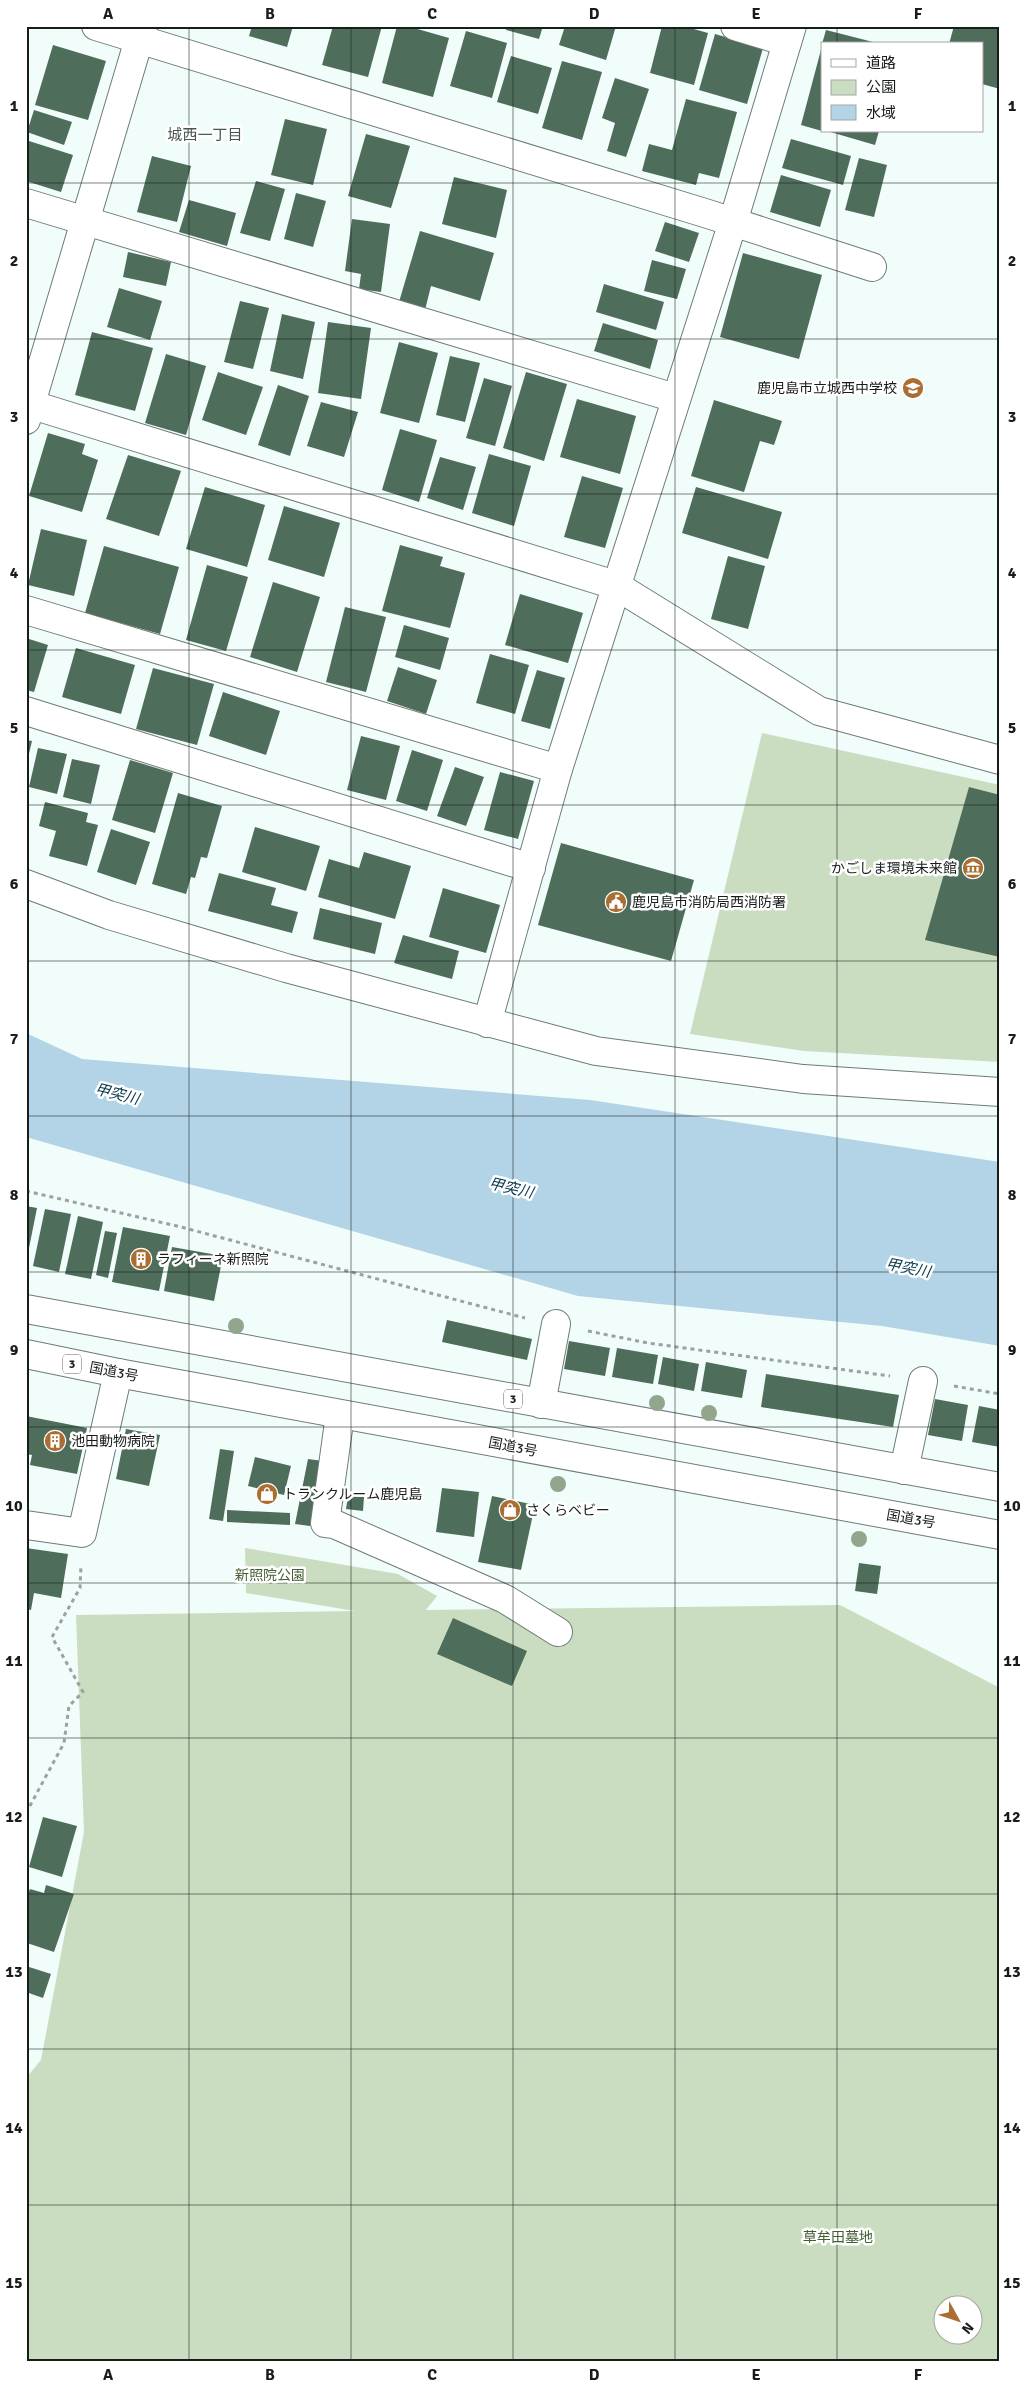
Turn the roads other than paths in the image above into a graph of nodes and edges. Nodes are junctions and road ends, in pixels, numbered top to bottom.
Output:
1 (96, 26) edge
2 (735, 26) edge
3 (141, 33) edge
4 (790, 34) edge
5 (26, 203) edge
6 (85, 222) junction
7 (733, 222) junction
8 (872, 267) dead end
9 (675, 398) junction
10 (28, 409) edge
11 (615, 585) junction
12 (26, 610) edge
13 (26, 711) edge
14 (1000, 760) edge
15 (558, 769) junction
16 (530, 868) junction
17 (26, 884) edge
18 (486, 1023) junction
19 (1000, 1092) edge
20 (26, 1309) edge
21 (556, 1324) road end
22 (26, 1354) edge
23 (118, 1374) junction
24 (923, 1381) road end
25 (541, 1404) junction
26 (340, 1414) junction
27 (904, 1470) junction
28 (1000, 1487) edge
29 (26, 1525) edge
30 (1000, 1535) edge
31 (558, 1632) dead end

1 - 3 main road
2 - 4 main road
3 - 6 main road
3 - 7 main road
4 - 7 main road
5 - 6 main road
6 - 9 main road
6 - 10 main road
7 - 8 main road
7 - 9 main road
9 - 11 main road
10 - 11 main road
11 - 14 main road
11 - 15 main road
12 - 15 main road
13 - 16 main road
15 - 16 main road
16 - 18 main road
17 - 18 main road
18 - 19 main road
20 - 25 main road, 3
21 - 25 main road
22 - 23 main road, 国道3号 / 3
23 - 26 main road, 国道3号 / 3
23 - 29 main road
24 - 27 main road
25 - 27 main road, 3
26 - 30 main road, 国道3号 / 3
26 - 31 main road
27 - 28 main road, 3

